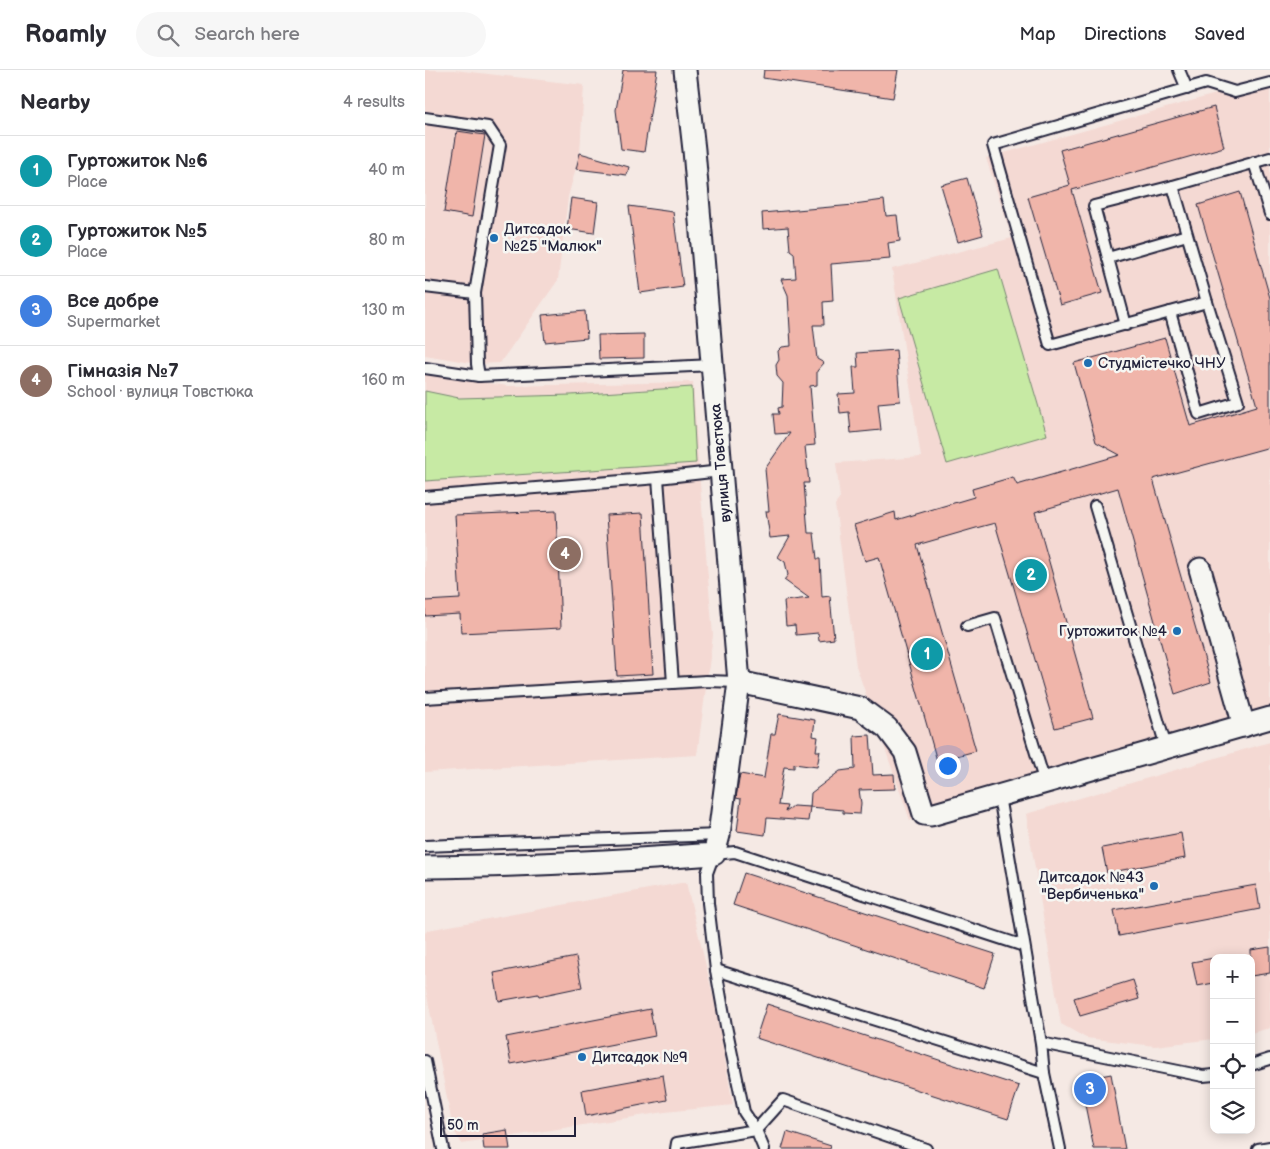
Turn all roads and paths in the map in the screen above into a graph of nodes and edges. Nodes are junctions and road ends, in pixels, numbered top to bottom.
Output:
1 (685, 70) edge
2 (1181, 72) edge
3 (1270, 82) edge
4 (1187, 88) junction
5 (425, 118) edge
6 (1270, 158) edge
7 (1254, 162) junction
8 (1173, 186) junction
9 (1270, 214) edge
10 (1187, 235) junction
11 (1108, 258) junction
12 (425, 287) edge
13 (475, 293) junction
14 (1207, 302) junction
15 (1170, 312) junction
16 (1126, 325) junction
17 (713, 365) junction
18 (425, 368) edge
19 (479, 376) junction
20 (721, 471) junction
21 (659, 478) junction
22 (425, 497) edge
23 (1095, 506) dead end
24 (1201, 569) dead end
25 (967, 626) dead end
26 (739, 682) junction
27 (673, 683) junction
28 (425, 698) edge
29 (1270, 718) edge
30 (1244, 726) junction
31 (1166, 747) junction
32 (1045, 783) junction
33 (999, 796) junction
34 (716, 844) junction
35 (425, 846) edge
36 (425, 867) edge
37 (1024, 946) junction
38 (716, 970) junction
39 (1041, 1043) junction
40 (1270, 1059) edge
41 (425, 1061) edge
42 (1255, 1064) edge
43 (1044, 1073) junction
44 (1210, 1075) edge
45 (756, 1130) junction
46 (1270, 1147) edge
47 (443, 1149) edge
48 (676, 1149) edge
49 (764, 1149) edge
50 (926, 1149) edge
51 (1060, 1149) edge
52 (1259, 1149) edge

1 - 17 street, вулиця Товстюка
2 - 4 lane
3 - 4 lane
4 - 16 lane
5 - 13 lane
6 - 7 lane
7 - 8 lane
7 - 9 lane
8 - 10 lane
8 - 11 lane
10 - 11 lane
10 - 14 lane
11 - 16 lane
12 - 13 lane
13 - 19 lane
14 - 15 lane
14 - 15 lane
15 - 16 lane
17 - 19 lane
17 - 20 street, вулиця Товстюка
18 - 19 lane
20 - 21 lane
20 - 26 street, вулиця Товстюка
21 - 22 lane
21 - 27 lane
23 - 31 lane
24 - 30 street
25 - 32 lane
26 - 27 lane
26 - 33 street
26 - 34 street, вулиця Товстюка
27 - 28 lane
29 - 30 street
30 - 31 street
31 - 32 street
32 - 33 street
33 - 37 lane
34 - 35 lane
34 - 36 street
34 - 37 lane
34 - 38 lane
37 - 39 lane
38 - 43 lane
38 - 45 lane
39 - 43 lane
39 - 44 lane
40 - 42 lane
41 - 47 lane
43 - 51 lane
45 - 48 lane
45 - 49 lane
45 - 50 lane
46 - 52 lane

